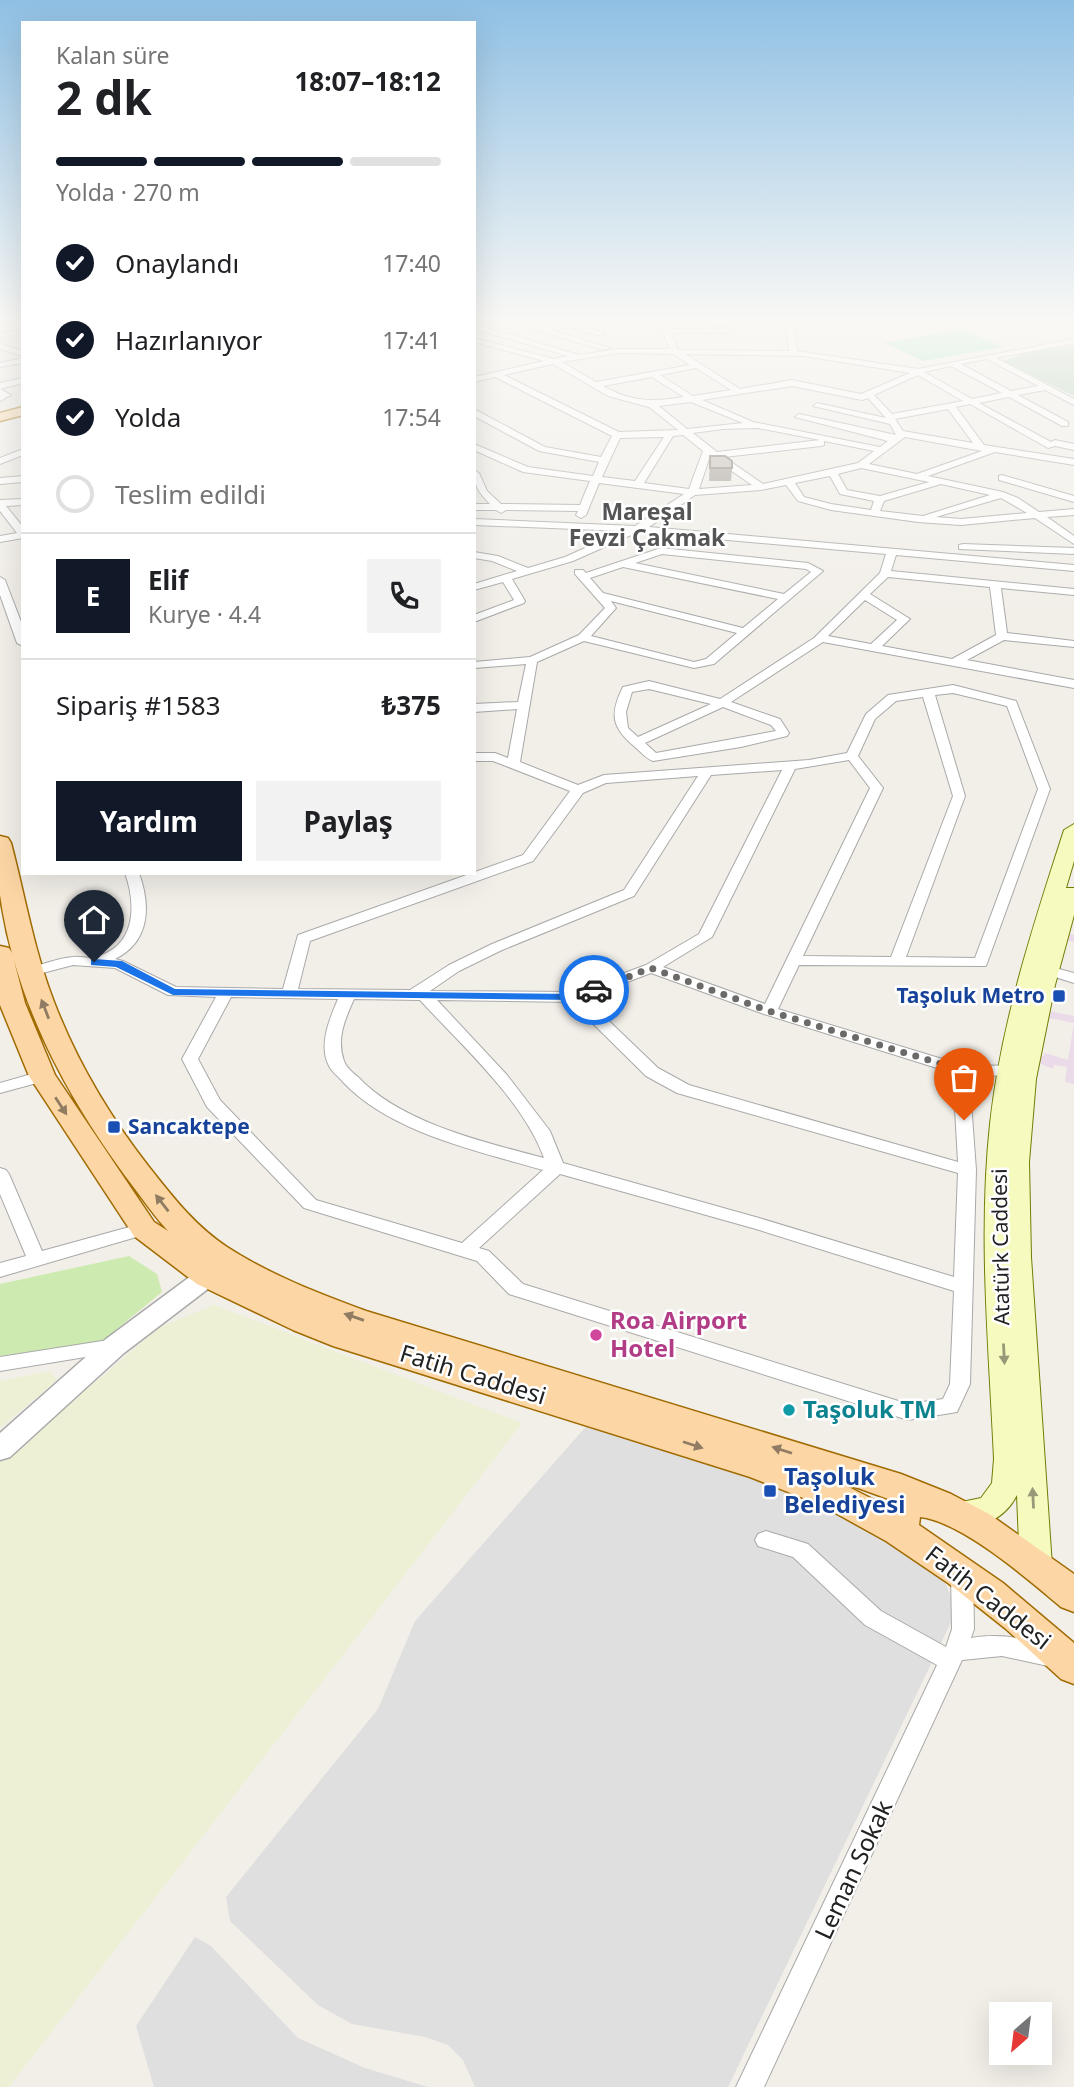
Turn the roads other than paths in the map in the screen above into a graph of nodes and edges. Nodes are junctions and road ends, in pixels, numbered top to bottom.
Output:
1 (486, 418) edge
2 (584, 418) edge
3 (668, 418) edge
4 (742, 418) edge
5 (796, 418) edge
6 (806, 418) edge
7 (883, 418) edge
8 (899, 418) edge
9 (961, 418) edge
10 (1005, 418) edge
11 (1050, 418) edge
12 (1071, 418) edge
13 (21, 419) edge
14 (892, 420) junction
15 (0, 424) edge
16 (758, 425) junction
17 (1064, 427) junction
18 (779, 428) junction
19 (684, 431) junction
20 (1074, 431) edge
21 (670, 434) junction
22 (617, 435) junction
23 (899, 437) junction
24 (830, 441) junction
25 (1053, 444) junction
26 (1074, 447) edge
27 (476, 448) edge
28 (988, 449) junction
29 (881, 450) junction
30 (21, 453) edge
31 (712, 453) junction
32 (1042, 456) junction
33 (604, 460) junction
34 (1074, 462) edge
35 (0, 463) edge
36 (21, 464) edge
37 (1027, 464) dead end
38 (861, 465) junction
39 (1015, 471) dead end
40 (833, 473) junction
41 (919, 477) junction
42 (1002, 478) junction
43 (21, 479) edge
44 (596, 479) junction
45 (0, 481) edge
46 (788, 481) junction
47 (942, 482) junction
48 (638, 484) junction
49 (761, 487) junction
50 (981, 490) junction
51 (479, 492) edge
52 (694, 492) junction
53 (1000, 494) junction
54 (880, 499) junction
55 (1074, 499) edge
56 (21, 502) edge
57 (0, 503) edge
58 (476, 507) edge
59 (499, 507) junction
60 (584, 508) junction
61 (1074, 512) edge
62 (874, 513) junction
63 (1039, 516) junction
64 (918, 519) junction
65 (476, 522) edge
66 (510, 524) junction
67 (576, 526) junction
68 (637, 530) junction
69 (21, 531) edge
70 (21, 534) edge
71 (0, 539) edge
72 (1074, 541) edge
73 (963, 547) dead end
74 (1010, 549) junction
75 (1074, 551) edge
76 (892, 552) junction
77 (476, 555) edge
78 (569, 559) junction
79 (1013, 562) junction
80 (621, 564) junction
81 (1074, 568) edge
82 (526, 570) junction
83 (884, 575) junction
84 (584, 577) junction
85 (506, 578) junction
86 (0, 580) edge
87 (476, 586) edge
88 (995, 586) junction
89 (1074, 592) edge
90 (600, 595) junction
91 (864, 595) junction
92 (786, 598) junction
93 (476, 618) edge
94 (745, 632) junction
95 (21, 635) edge
96 (1002, 636) junction
97 (583, 637) junction
98 (820, 638) junction
99 (1074, 644) edge
100 (873, 648) junction
101 (532, 660) junction
102 (953, 663) junction
103 (974, 664) junction
104 (476, 665) edge
105 (1074, 684) edge
106 (953, 689) junction
107 (928, 693) junction
108 (722, 703) junction
109 (525, 705) junction
110 (476, 708) edge
111 (636, 743) junction
112 (852, 756) junction
113 (476, 757) edge
114 (513, 764) junction
115 (791, 765) junction
116 (706, 772) junction
117 (578, 790) junction
118 (1074, 830) edge
119 (10, 858) edge
120 (133, 875) edge
121 (1074, 878) edge
122 (0, 953) edge
123 (795, 960) junction
124 (94, 962) junction
125 (897, 962) junction
126 (651, 968) junction
127 (1048, 971) junction
128 (31, 972) junction
129 (1074, 978) edge
130 (226, 993) junction
131 (289, 994) junction
132 (348, 994) junction
133 (419, 995) junction
134 (575, 997) junction
135 (769, 1011) junction
136 (961, 1070) junction
137 (1018, 1072) junction
138 (42, 1076) junction
139 (0, 1088) edge
140 (556, 1168) junction
141 (967, 1170) junction
142 (0, 1174) edge
143 (144, 1229) junction
144 (465, 1251) junction
145 (36, 1258) junction
146 (0, 1270) edge
147 (208, 1276) junction
148 (964, 1287) junction
149 (115, 1346) junction
150 (0, 1364) edge
151 (0, 1449) edge
152 (949, 1509) junction
153 (900, 1531) junction
154 (766, 1540) dead end
155 (1036, 1566) junction
156 (961, 1573) junction
157 (1074, 1596) edge
158 (953, 1656) junction
159 (1073, 1666) edge
160 (750, 2087) edge

1 - 33 street
2 - 22 street
3 - 19 street
4 - 16 street
5 - 18 street
6 - 23 street
7 - 14 street
8 - 14 street
9 - 28 street
10 - 25 street
11 - 17 street
12 - 17 street
13 - 15 main road
14 - 23 street
16 - 18 street
16 - 19 street
17 - 20 street
17 - 25 street
18 - 24 street
19 - 21 street
19 - 31 street
21 - 22 street
21 - 48 street
22 - 33 street
23 - 28 street
23 - 29 street
24 - 29 street
24 - 31 street
25 - 26 street
25 - 32 street
27 - 44 street
28 - 32 street
28 - 41 street
29 - 38 street
30 - 35 street
31 - 49 street
31 - 52 street
32 - 34 street
32 - 37 street
33 - 44 street
35 - 36 street
38 - 40 street
38 - 41 street
39 - 42 street
40 - 46 street
40 - 54 street
41 - 47 street
42 - 50 street
42 - 55 street
43 - 45 street
44 - 48 street
44 - 60 street
46 - 49 street
46 - 62 street
47 - 50 street
47 - 54 street
48 - 52 street
49 - 52 street
50 - 53 street
51 - 59 street
52 - 68 street
53 - 63 street
53 - 64 street
54 - 62 street
56 - 57 street
57 - 69 street
58 - 59 street
59 - 60 street
59 - 66 street
60 - 67 street
61 - 63 street
62 - 64 street
63 - 64 street
63 - 72 street
65 - 66 street
66 - 67 street
67 - 68 street
68 - 76 street
68 - 78 street
70 - 71 street
73 - 74 street
74 - 75 street
74 - 79 street
76 - 79 street
76 - 83 street
77 - 82 street
78 - 82 street
78 - 84 street
79 - 81 street
80 - 84 street
80 - 92 street
80 - 92 street
82 - 85 street
83 - 88 street
83 - 91 street
84 - 90 street
85 - 87 street
85 - 93 street
86 - 95 street
88 - 89 street
88 - 96 street
90 - 94 street
90 - 97 street
91 - 98 street
91 - 100 street
92 - 94 street
94 - 97 street
96 - 99 street
96 - 102 street
97 - 101 street
98 - 100 street
98 - 108 street
100 - 102 street
101 - 104 street
101 - 109 street
102 - 103 street
103 - 105 street
103 - 106 street
106 - 107 street
106 - 125 street
107 - 112 street
107 - 125 street
108 - 111 street
108 - 111 street
108 - 111 street
109 - 110 street
109 - 114 street
112 - 115 street
112 - 123 street
113 - 114 street
114 - 117 street
115 - 116 street
115 - 126 street
116 - 117 street
116 - 133 street
117 - 131 street
118 - 137 main road, Atatürk Caddesi
119 - 128 main road, Fatih Caddesi
120 - 124 street
121 - 127 main road, Atatürk Caddesi
122 - 138 main road, Fatih Caddesi
123 - 125 street
123 - 135 street
124 - 128 street
124 - 130 street
126 - 134 street
126 - 135 street
127 - 129 street
127 - 137 main road, Atatürk Caddesi
152 -> 128 main road, Fatih Caddesi
130 - 131 street
130 - 144 street
131 - 132 street
132 - 133 street
132 - 140 street
133 - 134 street
133 - 140 street
134 - 141 street
135 - 136 street
136 - 137 street
136 - 141 street
137 -> 152 main road, Atatürk Caddesi
155 -> 137 main road, Atatürk Caddesi
138 - 139 street
138 -> 143 main road, Fatih Caddesi
140 - 144 street
140 - 148 street
141 - 148 street
142 - 145 street
143 - 145 street
143 - 147 main road, Fatih Caddesi
144 - 148 street
145 - 146 street
147 - 149 street
147 -> 153 main road, Fatih Caddesi
149 - 150 street
149 - 151 street
152 - 153 main road
152 - 155 main road
153 - 156 main road, Fatih Caddesi
154 - 158 street
155 - 157 main road
156 - 158 street, Leman Sokak
156 - 159 main road, Fatih Caddesi
158 - 159 street
158 - 160 street, Leman Sokak

